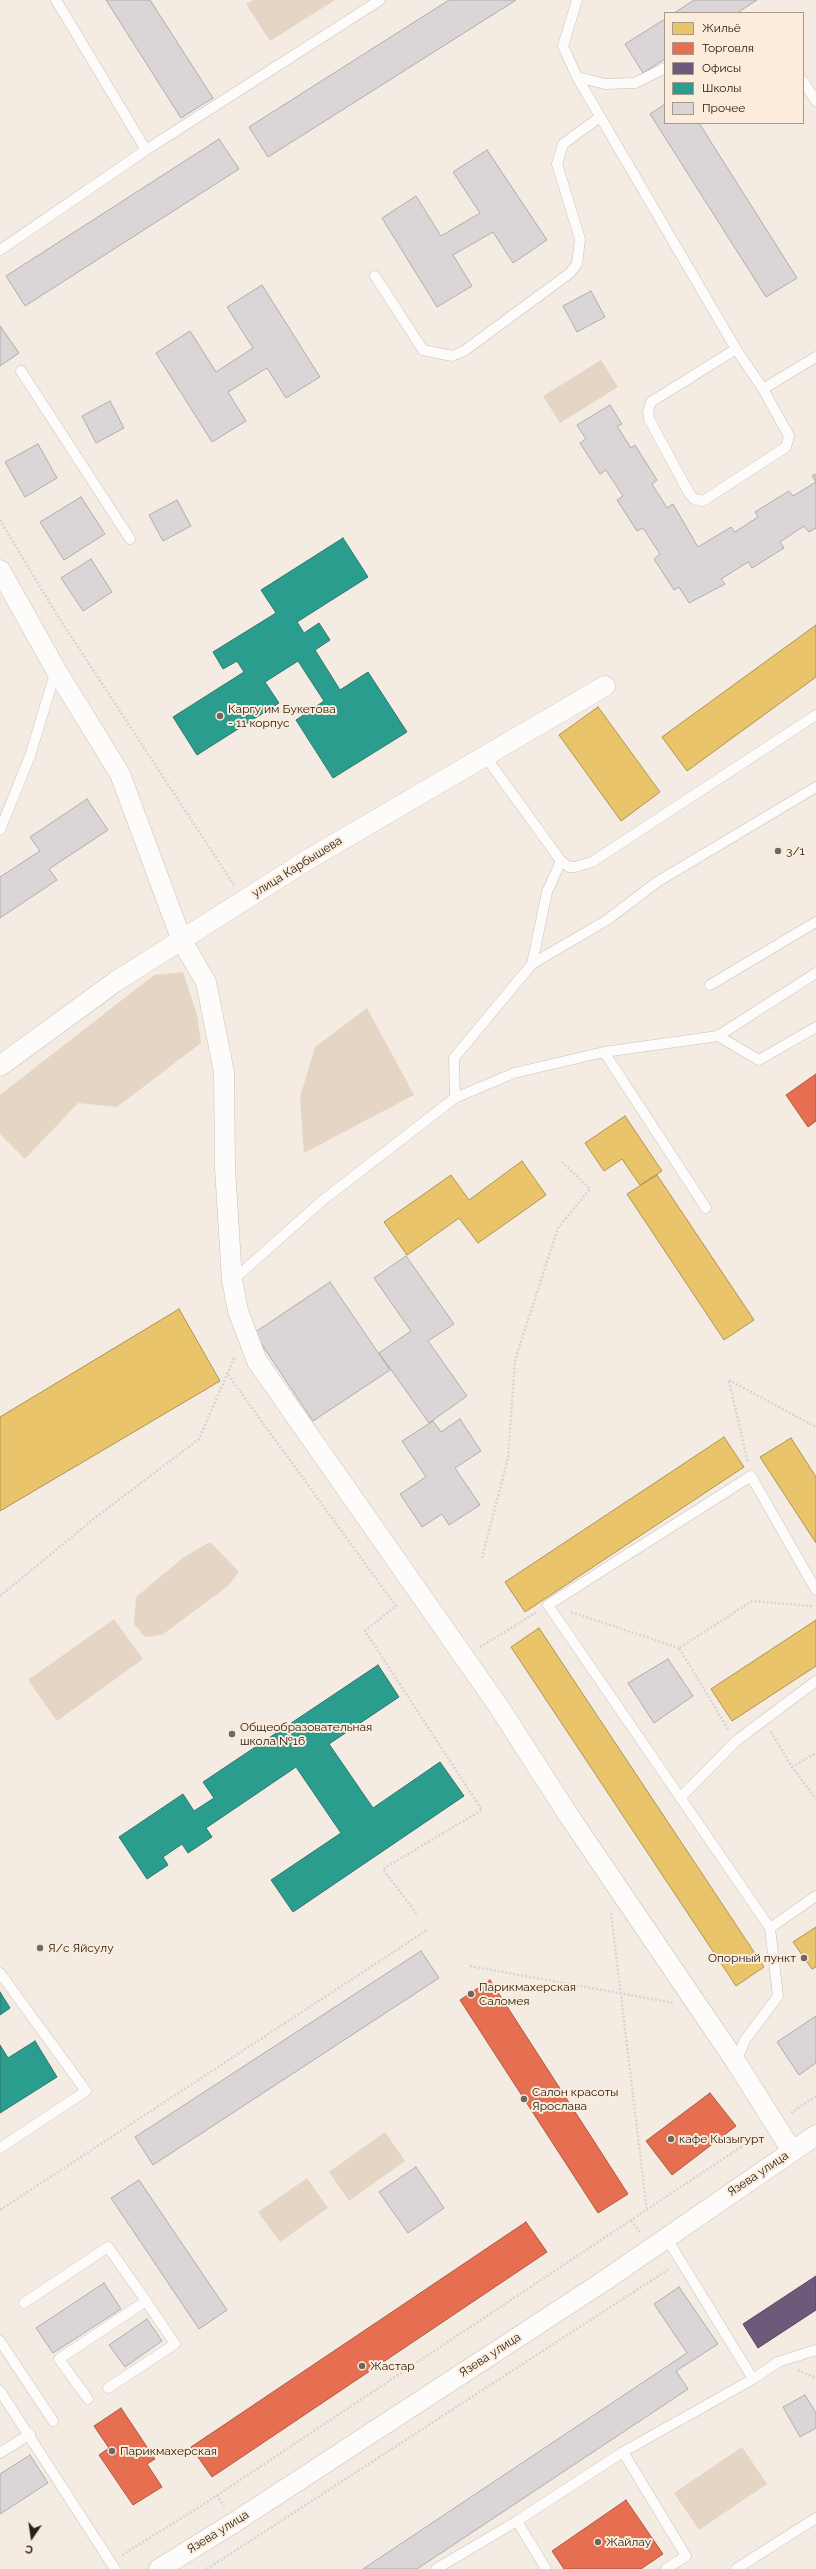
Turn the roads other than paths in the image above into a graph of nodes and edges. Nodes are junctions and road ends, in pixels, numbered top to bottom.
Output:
1 (56, 0) edge
2 (380, 0) edge
3 (576, 0) edge
4 (664, 68) edge
5 (577, 76) junction
6 (804, 82) edge
7 (816, 101) edge
8 (600, 117) junction
9 (146, 150) junction
10 (0, 250) edge
11 (375, 276) dead end
12 (736, 349) junction
13 (816, 357) edge
14 (21, 372) dead end
15 (764, 389) junction
16 (130, 539) dead end
17 (0, 570) edge
18 (56, 670) junction
19 (605, 686) dead end
20 (816, 715) edge
21 (485, 756) junction
22 (816, 787) edge
23 (0, 830) edge
24 (561, 861) junction
25 (816, 922) edge
26 (182, 941) junction
27 (532, 964) junction
28 (816, 973) edge
29 (710, 985) dead end
30 (816, 1027) edge
31 (718, 1036) junction
32 (604, 1052) junction
33 (0, 1066) edge
34 (455, 1098) junction
35 (706, 1208) dead end
36 (232, 1280) junction
37 (815, 1593) edge
38 (816, 1681) edge
39 (681, 1797) junction
40 (816, 1896) edge
41 (770, 1928) junction
42 (0, 1973) edge
43 (736, 2062) junction
44 (816, 2135) edge
45 (0, 2148) edge
46 (792, 2151) junction
47 (666, 2237) junction
48 (146, 2301) junction
49 (24, 2303) dead end
50 (0, 2341) edge
51 (816, 2350) edge
52 (753, 2379) junction
53 (108, 2388) dead end
54 (0, 2391) edge
55 (88, 2398) dead end
56 (53, 2421) dead end
57 (30, 2434) junction
58 (623, 2452) junction
59 (0, 2453) edge
60 (516, 2521) junction
61 (815, 2522) edge
62 (112, 2566) edge
63 (159, 2569) edge
64 (436, 2569) edge
65 (546, 2569) edge
66 (666, 2569) edge
67 (736, 2569) edge

1 - 9 lane
2 - 9 lane
3 - 5 lane
4 - 5 lane
5 - 8 lane
6 - 7 lane
8 - 11 lane
8 - 12 lane
9 - 10 lane
12 - 15 lane
12 - 15 lane
13 - 15 lane
14 - 16 lane
17 - 18 street
18 - 23 lane
18 - 26 street
19 - 21 street, улица Карбышева
20 - 24 lane
21 - 24 lane
21 - 26 street, улица Карбышева
22 - 27 lane
24 - 27 lane
25 - 29 lane
26 - 33 street, улица Карбышева
26 - 36 street
27 - 34 lane
28 - 31 lane
30 - 31 lane
31 - 32 lane
32 - 34 lane
32 - 35 lane
34 - 36 lane
36 - 43 street
37 - 39 lane
38 - 39 lane
39 - 41 lane
40 - 41 lane
41 - 43 lane
42 - 45 lane
43 - 46 street
44 - 46 street, Язева улица
46 - 47 street, Язева улица
47 - 52 lane
47 - 63 street, Язева улица
48 - 49 lane
48 - 53 lane
48 - 55 lane
50 - 56 lane
51 - 52 lane
52 - 58 lane
54 - 57 lane
57 - 59 lane
57 - 62 lane
58 - 60 lane
58 - 66 lane
60 - 64 lane
60 - 65 lane
61 - 67 lane

